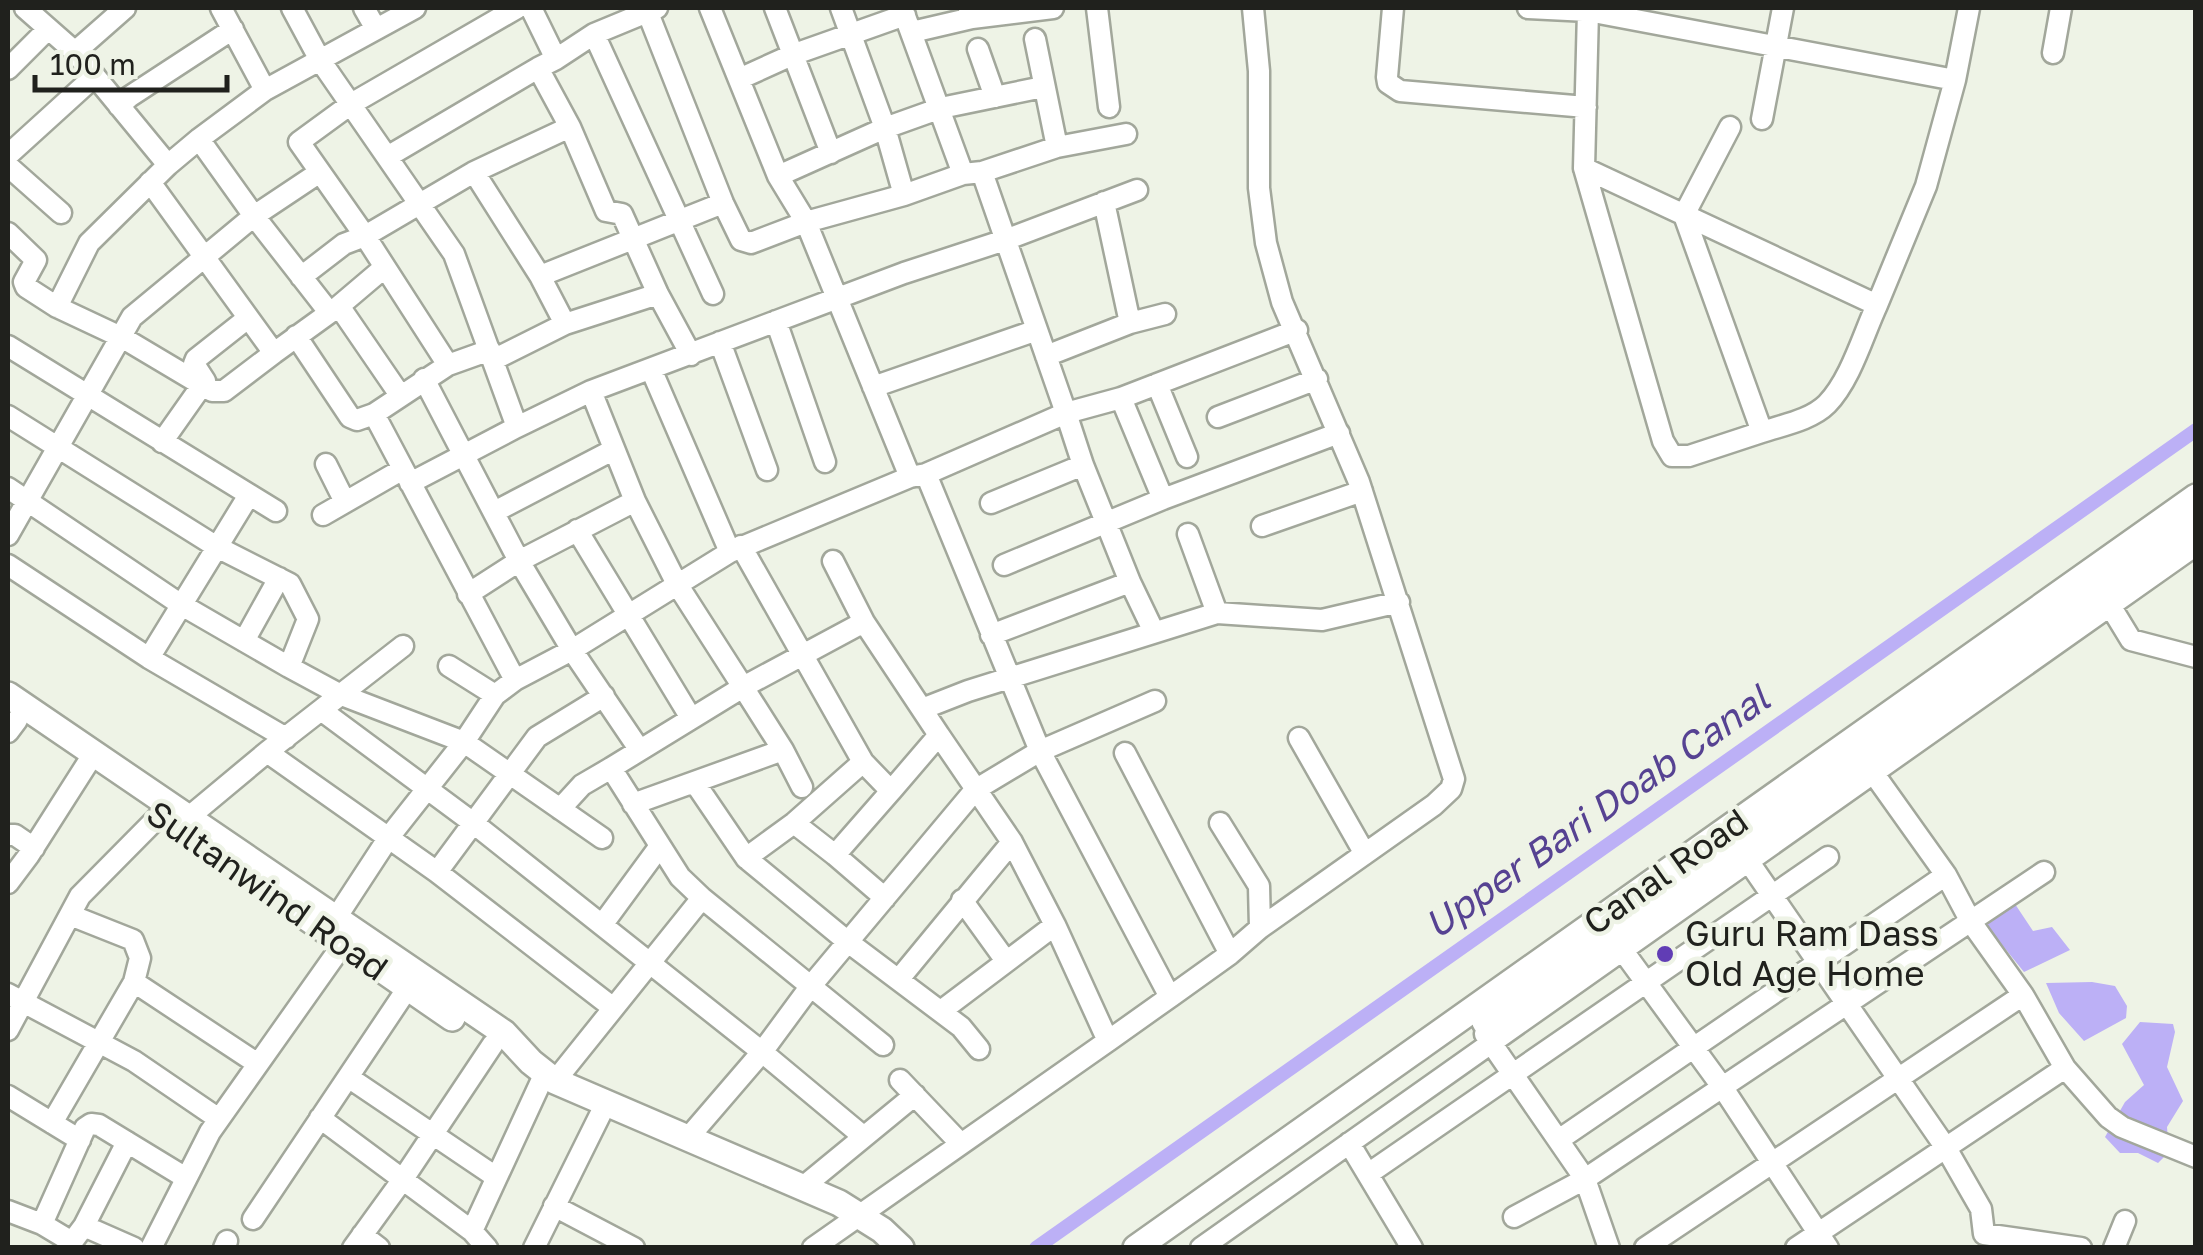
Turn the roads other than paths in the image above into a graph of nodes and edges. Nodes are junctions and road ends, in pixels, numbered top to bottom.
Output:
1 (25, 8) edge
2 (126, 8) edge
3 (221, 8) edge
4 (292, 8) edge
5 (364, 8) edge
6 (415, 8) edge
7 (518, 8) edge
8 (531, 8) edge
9 (710, 8) edge
10 (774, 8) edge
11 (841, 8) edge
12 (1053, 8) edge
13 (1097, 8) edge
14 (1253, 8) edge
15 (1393, 8) edge
16 (1528, 8) edge
17 (1783, 8) edge
18 (1969, 8) edge
19 (2061, 8) edge
20 (650, 9) edge
21 (1026, 9) edge
22 (1588, 12) junction
23 (970, 13) edge
24 (906, 18) edge
25 (233, 29) junction
26 (376, 29) junction
27 (47, 30) junction
28 (594, 34) junction
29 (851, 35) junction
30 (1035, 39) dead end
31 (1775, 44) junction
32 (978, 49) dead end
33 (74, 52) junction
34 (792, 54) junction
35 (2053, 54) dead end
36 (320, 60) junction
37 (547, 64) junction
38 (8, 68) edge
39 (95, 76) junction
40 (739, 80) junction
41 (1955, 80) junction
42 (1043, 88) junction
43 (265, 90) junction
44 (995, 97) junction
45 (351, 104) junction
46 (119, 106) junction
47 (1586, 106) junction
48 (1109, 107) dead end
49 (941, 108) junction
50 (1762, 119) dead end
51 (570, 127) junction
52 (885, 128) junction
53 (1730, 128) dead end
54 (1126, 134) dead end
55 (199, 139) junction
56 (1057, 147) junction
57 (831, 153) junction
58 (8, 155) edge
59 (387, 157) junction
60 (168, 165) junction
61 (8, 166) edge
62 (1584, 168) junction
63 (320, 172) junction
64 (474, 172) junction
65 (972, 173) junction
66 (778, 176) junction
67 (150, 182) junction
68 (1137, 190) dead end
69 (904, 195) junction
70 (1104, 202) junction
71 (420, 204) junction
72 (723, 204) junction
73 (61, 214) dead end
74 (1684, 215) junction
75 (254, 216) junction
76 (677, 220) junction
77 (806, 222) junction
78 (8, 233) edge
79 (365, 236) junction
80 (631, 238) junction
81 (1005, 240) junction
82 (205, 254) junction
83 (385, 266) junction
84 (540, 276) junction
85 (301, 277) junction
86 (658, 294) junction
87 (713, 294) dead end
88 (838, 298) junction
89 (1876, 304) junction
90 (57, 307) junction
91 (334, 309) junction
92 (1164, 314) dead end
93 (248, 318) junction
94 (776, 321) junction
95 (1130, 323) junction
96 (565, 324) junction
97 (1037, 330) junction
98 (1297, 330) junction
99 (296, 336) junction
100 (123, 338) junction
101 (720, 342) junction
102 (8, 346) edge
103 (274, 353) junction
104 (491, 355) junction
105 (692, 355) junction
106 (1046, 356) junction
107 (448, 365) junction
108 (652, 369) junction
109 (424, 379) junction
110 (1317, 379) junction
111 (1157, 384) junction
112 (203, 386) junction
113 (874, 386) junction
114 (591, 391) junction
115 (90, 395) junction
116 (400, 395) junction
117 (1121, 398) junction
118 (374, 414) junction
119 (1066, 414) junction
120 (8, 416) edge
121 (1218, 417) dead end
122 (517, 427) junction
123 (1339, 432) junction
124 (1762, 432) junction
125 (162, 442) junction
126 (60, 446) junction
127 (613, 450) junction
128 (464, 454) junction
129 (1186, 456) dead end
130 (826, 462) dead end
131 (326, 464) dead end
132 (1083, 465) junction
133 (767, 470) dead end
134 (406, 476) junction
135 (918, 476) junction
136 (8, 488) edge
137 (1362, 491) junction
138 (249, 495) junction
139 (2196, 497) edge
140 (1163, 498) junction
141 (29, 501) junction
142 (635, 501) junction
143 (345, 502) junction
144 (991, 503) dead end
145 (276, 511) dead end
146 (494, 512) junction
147 (323, 515) dead end
148 (2196, 520) edge
149 (1108, 522) junction
150 (1262, 526) dead end
151 (577, 530) junction
152 (1188, 534) dead end
153 (8, 535) edge
154 (2196, 545) edge
155 (217, 547) junction
156 (735, 549) junction
157 (833, 561) dead end
158 (519, 562) junction
159 (8, 565) edge
160 (1004, 565) dead end
161 (279, 578) junction
162 (1130, 582) junction
163 (677, 584) junction
164 (468, 594) junction
165 (2105, 597) junction
166 (1399, 602) junction
167 (180, 604) junction
168 (1218, 613) junction
169 (628, 614) junction
170 (864, 622) junction
171 (1154, 632) junction
172 (991, 635) junction
173 (244, 641) junction
174 (403, 646) dead end
175 (572, 650) junction
176 (802, 654) junction
177 (2196, 657) edge
178 (149, 658) junction
179 (449, 666) dead end
180 (289, 667) junction
181 (1008, 679) junction
182 (515, 680) junction
183 (743, 687) junction
184 (339, 694) junction
185 (8, 695) edge
186 (495, 695) junction
187 (604, 696) junction
188 (1155, 701) dead end
189 (922, 709) junction
190 (321, 710) junction
191 (691, 718) junction
192 (11, 722) edge
193 (939, 735) junction
194 (286, 738) junction
195 (1299, 738) dead end
196 (464, 742) junction
197 (639, 749) junction
198 (783, 750) junction
199 (1040, 751) junction
200 (267, 752) junction
201 (1125, 753) dead end
202 (90, 760) junction
203 (863, 762) junction
204 (611, 768) junction
205 (1874, 774) junction
206 (512, 775) junction
207 (695, 783) junction
208 (802, 787) dead end
209 (428, 789) junction
210 (976, 790) junction
211 (892, 791) junction
212 (633, 804) junction
213 (560, 809) junction
214 (174, 816) junction
215 (472, 822) junction
216 (1220, 822) dead end
217 (794, 823) junction
218 (8, 835) edge
219 (390, 838) junction
220 (602, 838) dead end
221 (1012, 842) junction
222 (660, 846) junction
223 (34, 848) junction
224 (1365, 854) junction
225 (1743, 854) junction
226 (835, 855) junction
227 (746, 858) junction
228 (1828, 858) dead end
229 (437, 872) junction
230 (2044, 872) dead end
231 (1946, 875) junction
232 (8, 883) edge
233 (1772, 896) junction
234 (702, 898) junction
235 (885, 898) junction
236 (962, 900) junction
237 (70, 914) junction
238 (336, 918) junction
239 (1971, 922) junction
240 (602, 925) junction
241 (1055, 925) junction
242 (1260, 928) junction
243 (848, 942) junction
244 (343, 944) junction
245 (1622, 951) junction
246 (1230, 954) junction
247 (1006, 961) junction
248 (649, 962) junction
249 (1819, 964) junction
250 (899, 979) junction
251 (134, 982) junction
252 (1645, 982) junction
253 (810, 987) junction
254 (408, 989) junction
255 (2023, 995) junction
256 (1170, 997) junction
257 (15, 998) edge
258 (1848, 1006) junction
259 (612, 1007) junction
260 (941, 1011) junction
261 (8, 1030) edge
262 (1485, 1034) junction
263 (1108, 1042) junction
264 (100, 1043) junction
265 (493, 1044) junction
266 (883, 1045) dead end
267 (979, 1049) dead end
268 (1694, 1050) junction
269 (762, 1052) junction
270 (258, 1064) junction
271 (2065, 1068) junction
272 (543, 1072) junction
273 (1515, 1074) junction
274 (348, 1077) junction
275 (1898, 1079) junction
276 (1723, 1088) junction
277 (8, 1096) edge
278 (606, 1103) junction
279 (320, 1118) junction
280 (219, 1119) junction
281 (52, 1123) junction
282 (434, 1132) junction
283 (864, 1137) junction
284 (688, 1138) junction
285 (80, 1140) junction
286 (1560, 1140) junction
287 (127, 1142) junction
288 (1349, 1143) junction
289 (960, 1144) junction
290 (1946, 1148) junction
291 (2196, 1157) edge
292 (1771, 1164) junction
293 (1368, 1174) junction
294 (496, 1177) junction
295 (186, 1178) junction
296 (403, 1179) junction
297 (1585, 1179) junction
298 (803, 1188) junction
299 (554, 1206) junction
300 (8, 1210) edge
301 (858, 1215) junction
302 (1514, 1216) dead end
303 (253, 1219) dead end
304 (2125, 1221) dead end
305 (42, 1224) junction
306 (472, 1230) junction
307 (75, 1239) edge
308 (1823, 1240) edge
309 (1983, 1240) edge
310 (365, 1243) edge
311 (627, 1246) edge
312 (134, 1248) edge
313 (151, 1248) edge
314 (486, 1248) edge
315 (534, 1248) edge
316 (812, 1248) edge
317 (901, 1248) edge
318 (1136, 1248) edge
319 (1165, 1248) edge
320 (1202, 1248) edge
321 (1412, 1248) edge
322 (1608, 1248) edge
323 (1645, 1248) edge
324 (1796, 1248) edge
325 (2081, 1248) edge
326 (2114, 1248) edge

1 - 27 street
2 - 33 street
3 - 25 street
4 - 36 street
5 - 26 street
6 - 26 street
7 - 45 street
8 - 37 street
9 - 40 street
10 - 34 street
11 - 29 street
12 - 21 street
13 - 48 street
14 - 98 street
15 - 47 street
16 - 22 street
17 - 31 street
18 - 41 street
19 - 35 street
20 - 28 street
20 - 72 street
21 - 23 street
22 - 31 street
22 - 47 street
23 - 24 street
24 - 29 street
24 - 49 street
25 - 43 street
25 - 46 street
26 - 36 street
27 - 33 street
27 - 38 street
28 - 37 street
28 - 76 street
29 - 34 street
29 - 52 street
30 - 42 street
31 - 41 street
31 - 50 street
32 - 44 street
33 - 39 street
34 - 40 street
34 - 57 street
36 - 43 street
36 - 45 street
37 - 51 street
37 - 59 street
39 - 46 street
39 - 58 street
40 - 66 street
41 - 89 street
42 - 44 street
42 - 56 street
43 - 55 street
44 - 49 street
45 - 59 street
45 - 63 street
46 - 60 street
47 - 62 street
49 - 52 street
49 - 65 street
51 - 64 street
51 - 80 street
52 - 57 street
52 - 69 street
53 - 74 street
54 - 56 street
55 - 60 street
55 - 75 street
56 - 65 street
57 - 66 street
59 - 71 street
60 - 67 street
61 - 73 street
62 - 74 street
62 - 124 street
63 - 75 street
63 - 79 street
64 - 71 street
64 - 84 street
65 - 69 street
65 - 81 street
66 - 77 street
67 - 82 street
67 - 90 street
68 - 70 street
69 - 77 street
70 - 81 street
70 - 95 street
71 - 79 street
71 - 104 street
72 - 76 street
72 - 77 street
74 - 89 street
74 - 124 street
75 - 82 street
75 - 85 street
76 - 80 street
76 - 87 street
77 - 88 street
78 - 90 street
79 - 83 street
79 - 85 street
80 - 84 street
80 - 86 street
81 - 88 street
81 - 97 street
82 - 93 street
82 - 100 street
83 - 91 street
83 - 107 street
84 - 96 street
85 - 91 street
86 - 96 street
86 - 105 street
88 - 94 street
88 - 113 street
89 - 124 street
90 - 100 street
91 - 99 street
91 - 116 street
92 - 95 street
93 - 103 street
93 - 112 street
94 - 101 street
94 - 130 street
95 - 106 street
96 - 104 street
97 - 106 street
97 - 113 street
98 - 110 street
98 - 111 street
99 - 103 street
99 - 118 street
100 - 112 street
100 - 115 street
101 - 105 street
101 - 133 street
102 - 115 street
103 - 112 street
104 - 107 street
104 - 122 street
105 - 108 street
106 - 119 street
107 - 109 street
108 - 114 street
108 - 156 street
109 - 116 street
109 - 128 street
110 - 121 street
110 - 123 street
111 - 117 street
111 - 129 street
112 - 125 street
113 - 135 street
114 - 122 street
114 - 127 street
115 - 125 street
115 - 126 street
116 - 118 street
117 - 119 street
117 - 140 street
118 - 134 street
119 - 132 street
119 - 135 street
120 - 126 street
122 - 128 street
123 - 137 street
123 - 140 street
125 - 138 street
126 - 141 street
126 - 155 street
127 - 142 street
127 - 146 street
128 - 134 street
128 - 146 street
131 - 143 street
132 - 144 street
132 - 149 street
134 - 143 street
134 - 164 street
135 - 156 street
135 - 172 street
136 - 141 street
137 - 150 street
137 - 166 street
138 - 145 street
138 - 155 street
139 - 318 main road, Canal Road
140 - 149 street
141 - 153 street
141 - 167 street
142 - 151 street
142 - 163 street
143 - 147 street
146 - 158 street
148 - 165 main road, Canal Road
149 - 160 street
149 - 162 street
151 - 158 street
151 - 169 street
152 - 168 street
154 - 165 street
155 - 161 street
155 - 167 street
156 - 163 street
156 - 176 street
157 - 170 street
158 - 164 street
158 - 175 street
159 - 178 street
161 - 173 street
161 - 180 street
162 - 171 street
162 - 172 street
163 - 169 street
163 - 183 street
164 - 182 street
165 - 177 street
165 - 205 street
165 - 225 main road, Canal Road
166 - 168 street
166 - 224 street
167 - 173 street
167 - 178 street
168 - 171 street
169 - 175 street
169 - 191 street
170 - 176 street
170 - 189 street
171 - 181 street
172 - 181 street
173 - 180 street
174 - 184 street
175 - 182 street
175 - 187 street
176 - 183 street
176 - 203 street
178 - 194 street
179 - 186 street
180 - 184 street
181 - 189 street
181 - 199 street
182 - 186 street
183 - 191 street
183 - 198 street
184 - 190 street
184 - 196 street
185 - 202 main road
186 - 196 street
187 - 197 street
187 - 206 street
188 - 199 street
189 - 193 street
190 - 194 street
190 - 209 street
191 - 197 street
192 - 202 main road, Sultanwind Road
193 - 210 street
193 - 211 street
194 - 200 street
195 - 224 street
196 - 206 street
196 - 209 street
197 - 204 street
198 - 207 street
198 - 208 street
199 - 210 street
199 - 256 street
200 - 214 street
200 - 219 street
201 - 246 street
202 - 214 main road, Sultanwind Road
202 - 223 street
203 - 211 street
203 - 217 street
204 - 212 street
204 - 213 street
205 - 225 street
205 - 231 street
206 - 213 street
206 - 215 street
207 - 212 street
207 - 227 street
209 - 215 street
209 - 219 street
210 - 221 street
210 - 235 street
211 - 226 street
212 - 222 street
213 - 220 street
214 - 237 street
214 - 238 main road
214 - 244 main road, Sultanwind Road
215 - 229 street
215 - 240 street
216 - 242 street
217 - 226 street
217 - 227 street
218 - 223 street
219 - 229 street
219 - 238 street
221 - 236 street
221 - 241 street
222 - 234 street
222 - 240 street
223 - 232 street
224 - 242 street
225 - 233 street
225 - 245 street
225 - 262 main road, Canal Road
226 - 235 street
227 - 243 street
228 - 233 street
229 - 259 street
230 - 239 street
231 - 239 street
231 - 249 street
233 - 249 street
233 - 252 street
234 - 248 street
234 - 253 street
235 - 243 street
236 - 247 street
236 - 250 street
237 - 251 street
237 - 257 street
238 - 272 main road
239 - 255 street
239 - 258 street
240 - 248 street
241 - 247 street
241 - 263 street
242 - 246 street
243 - 250 street
243 - 253 street
244 - 254 main road, Sultanwind Road
244 - 270 street
245 - 252 street
245 - 262 street
246 - 256 street
247 - 260 street
248 - 259 street
248 - 269 street
249 - 258 street
249 - 268 street
250 - 260 street
251 - 264 street
251 - 270 street
252 - 268 street
252 - 273 street
253 - 266 street
253 - 269 street
254 - 265 main road, Sultanwind Road
254 - 274 street
255 - 271 street
255 - 275 street
256 - 263 street
257 - 261 street
257 - 264 street
258 - 275 street
258 - 276 street
259 - 272 street
260 - 267 street
262 - 273 street
262 - 288 street
262 - 319 main road, Canal Road
263 - 289 street
264 - 280 street
264 - 281 street
265 - 272 main road, Sultanwind Road
265 - 282 street
268 - 276 street
268 - 286 street
269 - 283 street
269 - 284 street
270 - 280 street
271 - 290 street
271 - 291 street
272 - 278 main road, Sultanwind Road
272 - 294 street
273 - 286 street
273 - 293 street
274 - 279 street
274 - 282 street
275 - 290 street
275 - 292 street
276 - 292 street
276 - 297 street
277 - 281 street
278 - 284 main road, Sultanwind Road
278 - 299 street
279 - 296 street
279 - 303 street
280 - 295 street
281 - 285 street
282 - 294 street
282 - 296 street
283 - 289 street
283 - 298 street
284 - 298 main road, Sultanwind Road
285 - 287 street
285 - 305 street
286 - 297 street
287 - 295 street
287 - 307 street
288 - 293 street
288 - 320 street
289 - 301 street
290 - 308 street
290 - 309 street
292 - 308 street
292 - 323 street
293 - 321 street
294 - 306 street
295 - 313 street
296 - 306 street
296 - 310 street
297 - 302 street
297 - 322 street
298 - 301 main road, Sultanwind Road
299 - 311 street
299 - 315 street
300 - 305 street
301 - 316 street
301 - 317 main road, Sultanwind Road
304 - 326 street
305 - 307 street
306 - 314 street
307 - 312 street
308 - 324 street
309 - 325 street

